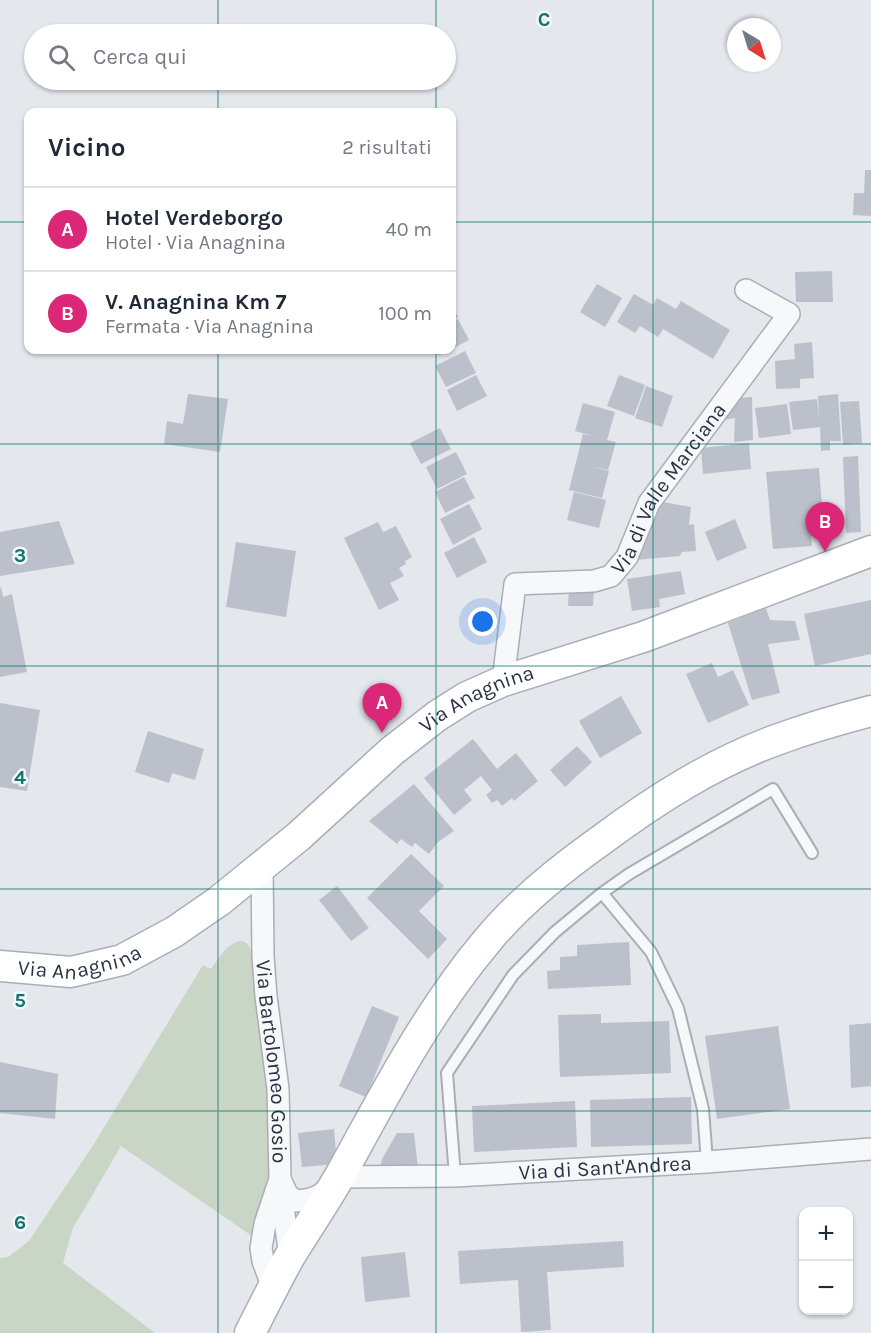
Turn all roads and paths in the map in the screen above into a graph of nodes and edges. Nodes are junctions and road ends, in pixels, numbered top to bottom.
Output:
1 (746, 290) dead end
2 (871, 551) edge
3 (503, 681) junction
4 (871, 711) edge
5 (812, 853) dead end
6 (262, 867) junction
7 (602, 893) junction
8 (0, 966) edge
9 (871, 1149) edge
10 (706, 1162) junction
11 (455, 1176) junction
12 (338, 1177) junction
13 (280, 1179) junction
14 (290, 1256) junction
15 (273, 1288) junction
16 (250, 1333) edge

1 - 3 street, Via di Valle Marciana
2 - 3 main road, Via Anagnina
3 - 6 main road, Via Anagnina
4 - 12 main road
5 - 7 lane
6 - 8 main road, Via Anagnina
6 - 13 street, Via Bartolomeo Gosio
7 - 10 lane
7 - 11 lane
9 - 10 street, Via di Sant'Andrea
10 - 11 street, Via di Sant'Andrea
11 - 12 street, Via di Sant'Andrea
12 - 13 street
12 - 14 main road
13 - 14 street
13 - 15 street, Via Bartolomeo Gosio
14 - 15 main road
15 - 16 main road

